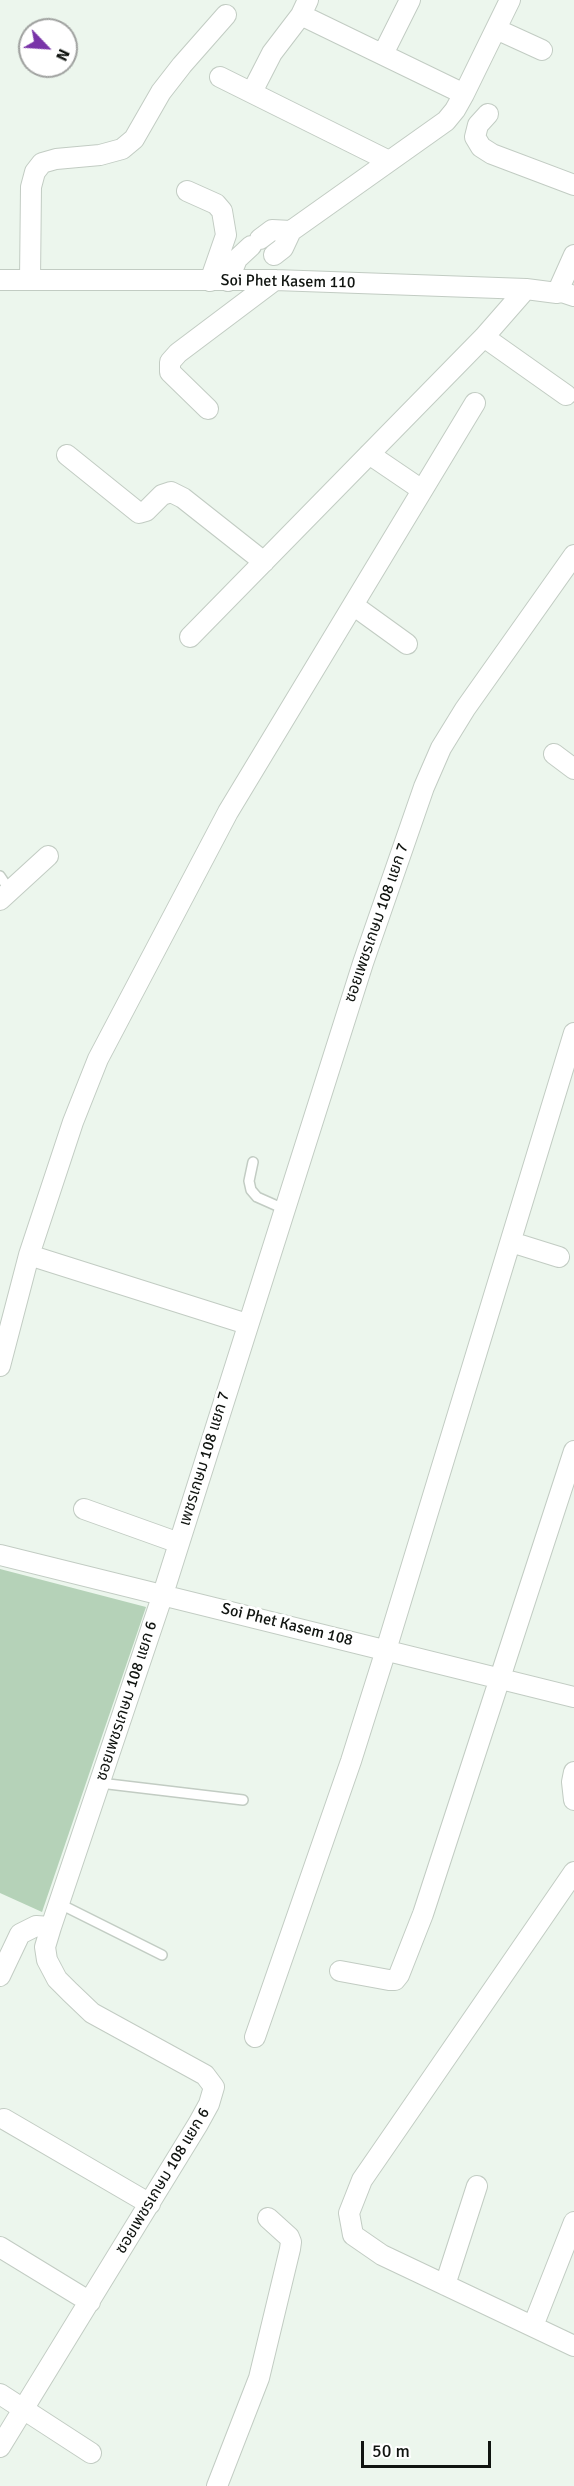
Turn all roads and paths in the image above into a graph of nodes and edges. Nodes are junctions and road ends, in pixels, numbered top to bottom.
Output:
1 (410, 0) edge
2 (510, 0) edge
3 (305, 7) edge
4 (226, 15) dead end
5 (496, 28) junction
6 (542, 50) dead end
7 (383, 54) junction
8 (220, 77) dead end
9 (252, 92) junction
10 (464, 94) junction
11 (488, 114) dead end
12 (389, 161) junction
13 (574, 185) edge
14 (187, 191) dead end
15 (291, 231) junction
16 (574, 255) edge
17 (0, 280) edge
18 (30, 280) junction
19 (275, 280) junction
20 (226, 281) junction
21 (526, 289) junction
22 (565, 295) edge
23 (484, 337) junction
24 (566, 395) dead end
25 (475, 403) dead end
26 (208, 409) dead end
27 (369, 454) junction
28 (67, 455) dead end
29 (422, 490) junction
30 (574, 555) edge
31 (264, 562) junction
32 (353, 605) junction
33 (190, 637) dead end
34 (407, 644) dead end
35 (554, 754) dead end
36 (574, 769) edge
37 (48, 856) dead end
38 (3, 889) edge
39 (573, 1042) edge
40 (253, 1162) dead end
41 (284, 1209) junction
42 (511, 1242) junction
43 (29, 1255) junction
44 (559, 1257) dead end
45 (247, 1324) junction
46 (0, 1366) edge
47 (574, 1451) edge
48 (84, 1509) dead end
49 (179, 1543) junction
50 (0, 1555) edge
51 (163, 1594) junction
52 (386, 1650) junction
53 (500, 1678) junction
54 (574, 1697) edge
55 (574, 1772) edge
56 (100, 1783) junction
57 (243, 1800) dead end
58 (574, 1800) edge
59 (574, 1872) edge
60 (60, 1904) junction
61 (51, 1927) junction
62 (162, 1955) dead end
63 (340, 1971) dead end
64 (0, 1976) edge
65 (255, 2037) dead end
66 (4, 2119) dead end
67 (477, 2186) dead end
68 (150, 2204) junction
69 (268, 2218) dead end
70 (574, 2222) edge
71 (0, 2247) edge
72 (445, 2285) junction
73 (90, 2302) junction
74 (533, 2326) junction
75 (574, 2346) edge
76 (0, 2394) edge
77 (24, 2408) junction
78 (0, 2446) edge
79 (91, 2453) dead end
80 (217, 2486) edge

1 - 7 street
2 - 5 street
3 - 7 street
3 - 9 street
4 - 18 street
5 - 6 street
5 - 10 street
7 - 10 street
8 - 9 street
9 - 12 street
10 - 12 street
11 - 13 street
12 - 15 street
14 - 20 street
15 - 20 street
15 - 20 street
16 - 22 street
17 - 18 street, Soi Phet Kasem 110
18 - 20 street, Soi Phet Kasem 110
19 - 20 street, Soi Phet Kasem 110
19 - 21 street, Soi Phet Kasem 110
19 - 26 street
21 - 22 street, Soi Phet Kasem 110
21 - 23 street
23 - 24 street
23 - 27 street
25 - 29 street
27 - 29 street
27 - 31 street
28 - 31 street
29 - 32 street
30 - 41 street, ซอยเพชรเกษม 108 แยก 7
31 - 33 street
32 - 34 street
32 - 43 street
35 - 36 street
37 - 38 street
39 - 42 street
40 - 41 lane
41 - 45 street, ซอยเพชรเกษม 108 แยก 7
42 - 44 street
42 - 52 street
43 - 45 street
43 - 46 street
45 - 49 street, เพชรเกษม 108 แยก 7
47 - 53 street
48 - 49 street
49 - 51 street, เพชรเกษม 108 แยก 7
50 - 51 street, Soi Phet Kasem 108
51 - 52 street, Soi Phet Kasem 108
51 - 56 street, ซอยเพชรเกษม 108 แยก 6
52 - 53 street, Soi Phet Kasem 108
52 - 65 street
53 - 54 street, Soi Phet Kasem 108
53 - 63 street
55 - 58 street
56 - 57 lane
56 - 60 street, ซอยเพชรเกษม 108 แยก 6
59 - 72 street
60 - 61 street, ซอยเพชรเกษม 108 แยก 6
60 - 62 lane
61 - 64 street
61 - 68 street, ซอยเพชรเกษม 108 แยก 6
66 - 68 street
67 - 72 street
68 - 73 street, ซอยเพชรเกษม 108 แยก 6
69 - 80 street
70 - 74 street
71 - 73 street
72 - 74 street
73 - 77 street, ซอยเพชรเกษม 108 แยก 6
74 - 75 street
76 - 77 street
77 - 78 street, ซอยเพชรเกษม 108 แยก 6
77 - 79 street

